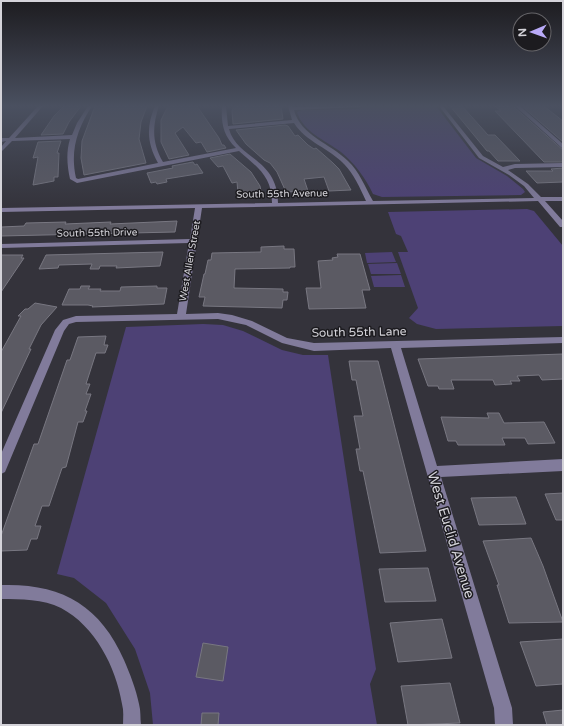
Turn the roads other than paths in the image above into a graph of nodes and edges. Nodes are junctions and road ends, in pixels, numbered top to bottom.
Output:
1 (1, 140) edge
2 (11, 140) joint
3 (72, 140) edge
4 (150, 140) edge
5 (233, 140) edge
6 (315, 140) edge
7 (468, 140) edge
8 (555, 140) edge
9 (563, 147) edge
10 (239, 149) junction
11 (1, 150) edge
12 (162, 165) junction
13 (563, 165) edge
14 (502, 169) junction
15 (563, 198) edge
16 (540, 199) junction
17 (370, 202) junction
18 (275, 204) junction
19 (199, 205) junction
20 (1, 210) edge
21 (563, 225) edge
22 (193, 241) junction
23 (1, 246) edge
24 (181, 316) junction
25 (563, 340) edge
26 (395, 345) junction
27 (563, 465) edge
28 (1, 468) edge
29 (432, 472) junction
30 (1, 592) edge
31 (132, 725) edge
32 (504, 725) edge

1 - 2 street
2 - 11 street
3 - 12 street
4 - 12 street
5 - 10 street
6 - 17 street
7 - 14 street
8 - 9 street
10 - 12 street
10 - 18 street
13 - 14 street
14 - 16 street
15 - 16 street, South 55th Avenue
16 - 17 street, South 55th Avenue
16 - 21 street
17 - 18 street, South 55th Avenue
18 - 19 street, South 55th Avenue
19 - 20 street, South 55th Avenue
19 - 22 street, West Allen Street
22 - 23 street, South 55th Drive
22 - 24 street, West Allen Street
24 - 26 street, South 55th Lane
24 - 28 street, South 55th Lane
25 - 26 street, South 55th Lane
26 - 29 street, West Euclid Avenue
27 - 29 street
29 - 32 street, West Euclid Avenue
30 - 31 street

